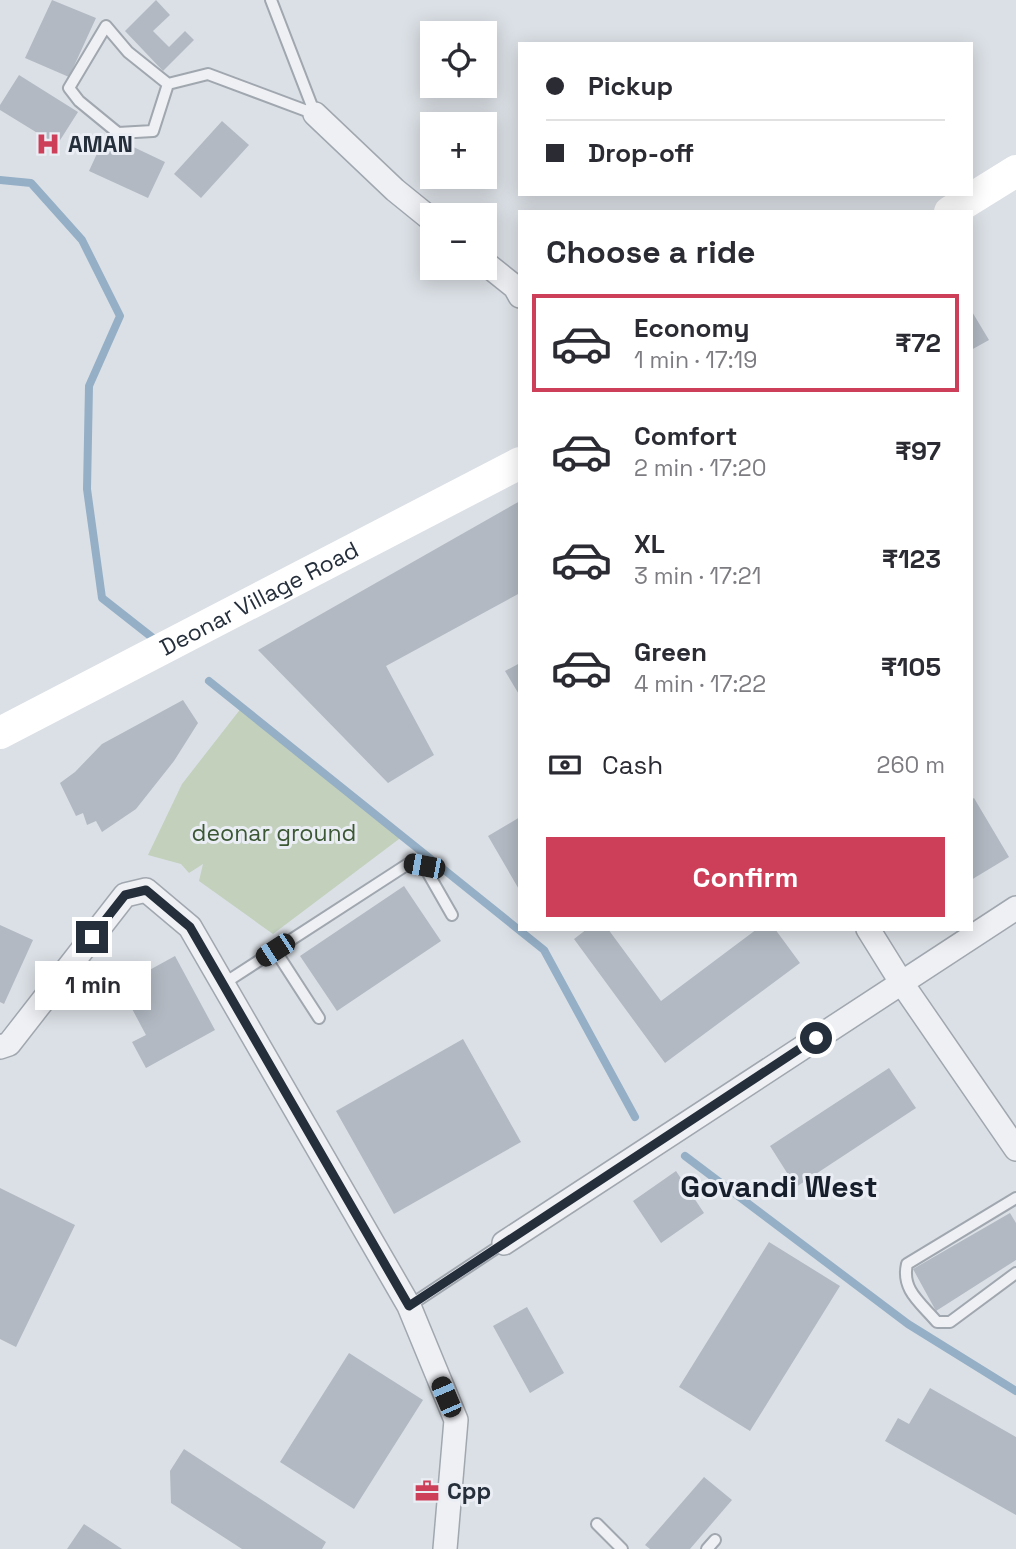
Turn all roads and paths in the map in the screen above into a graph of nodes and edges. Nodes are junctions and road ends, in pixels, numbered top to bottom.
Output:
1 (272, 0) edge
2 (168, 84) junction
3 (315, 114) junction
4 (1016, 171) edge
5 (420, 210) edge
6 (953, 210) edge
7 (497, 272) edge
8 (518, 292) edge
9 (518, 464) edge
10 (0, 733) edge
11 (1016, 908) edge
12 (452, 915) dead end
13 (869, 931) edge
14 (275, 950) junction
15 (901, 982) junction
16 (223, 984) junction
17 (319, 1018) dead end
18 (0, 1047) edge
19 (1016, 1149) edge
20 (1013, 1201) edge
21 (1016, 1213) edge
22 (504, 1243) joint
23 (1016, 1273) edge
24 (409, 1306) junction
25 (597, 1524) dead end
26 (445, 1549) edge
27 (622, 1549) edge

1 - 3 lane
2 - 2 lane
2 - 3 lane
3 - 5 street
4 - 6 main road
7 - 8 street
9 - 10 main road, Deonar Village Road
11 - 15 street
12 - 14 lane
13 - 15 street
14 - 16 lane
14 - 17 lane
15 - 19 street
15 - 22 street
16 - 18 street
16 - 24 street
20 - 21 lane
20 - 23 lane
22 - 24 lane
24 - 26 street
25 - 27 lane

